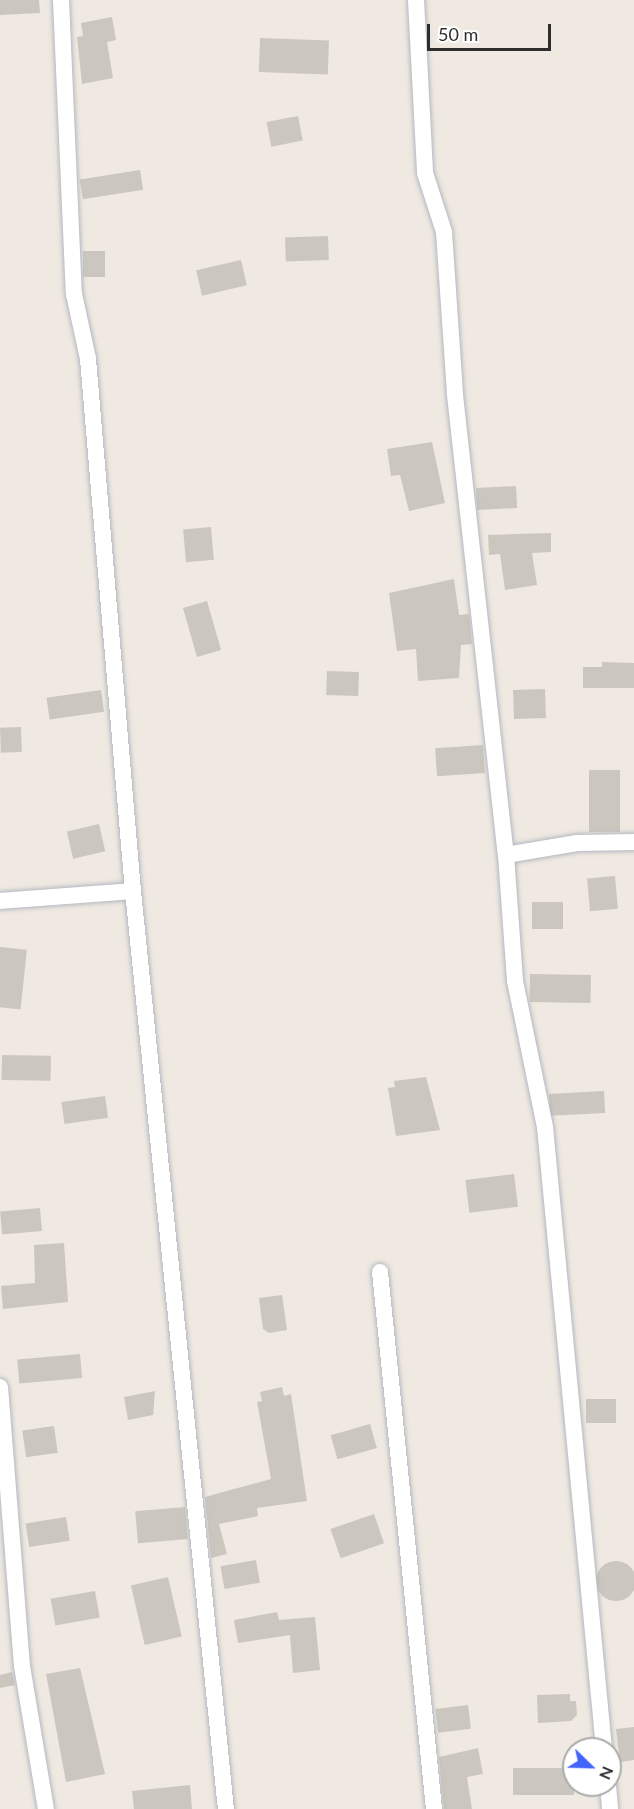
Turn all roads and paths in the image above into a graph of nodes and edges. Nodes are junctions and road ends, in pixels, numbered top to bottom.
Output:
1 (61, 0) edge
2 (416, 0) edge
3 (634, 842) edge
4 (506, 855) junction
5 (132, 891) junction
6 (0, 901) edge
7 (380, 1272) dead end
8 (0, 1387) edge
9 (603, 1737) edge
10 (46, 1809) edge
11 (226, 1809) edge
12 (434, 1809) edge

1 - 5 street
2 - 4 street
3 - 4 street
4 - 9 street
5 - 6 street
5 - 11 street
7 - 12 street
8 - 10 street

